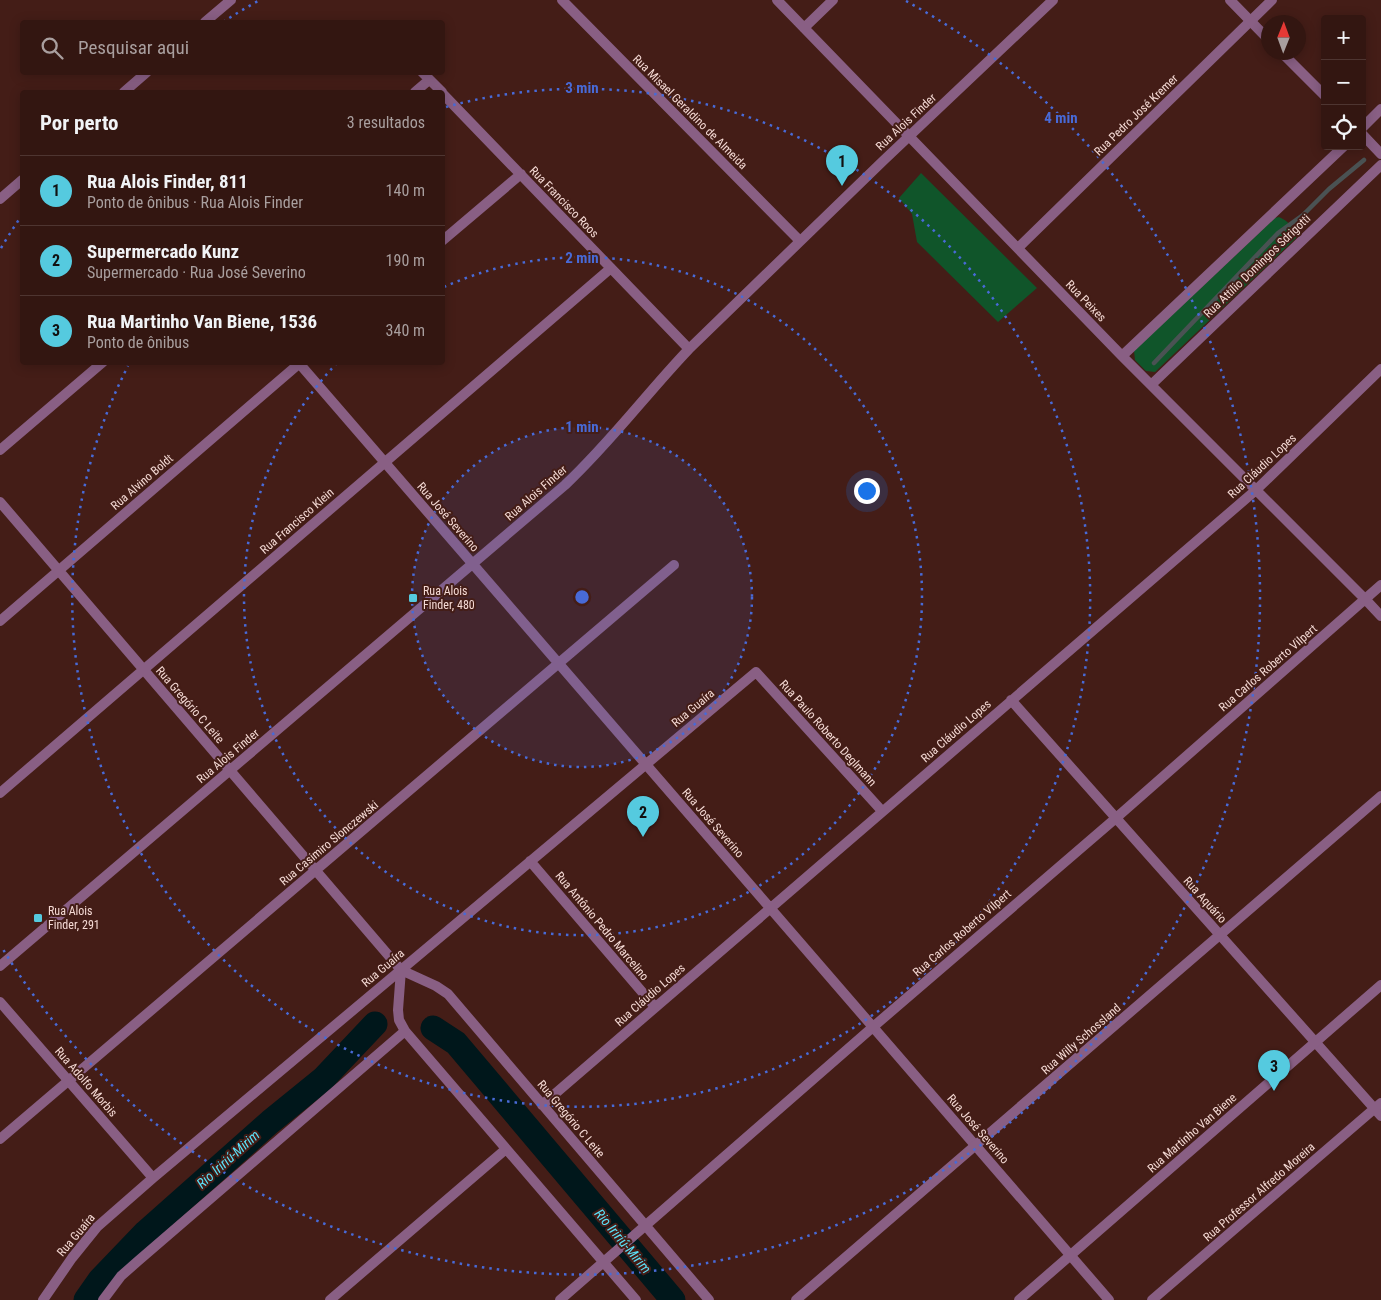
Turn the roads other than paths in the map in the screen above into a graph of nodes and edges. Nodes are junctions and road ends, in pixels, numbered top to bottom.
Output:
1 (231, 0) edge
2 (562, 0) edge
3 (776, 0) edge
4 (833, 0) edge
5 (1053, 0) edge
6 (1230, 0) edge
7 (1272, 0) edge
8 (207, 20) edge
9 (1250, 21) junction
10 (804, 28) junction
11 (1261, 32) edge
12 (1290, 60) edge
13 (144, 75) edge
14 (426, 76) edge
15 (126, 90) edge
16 (416, 90) edge
17 (439, 90) edge
18 (1321, 92) edge
19 (445, 96) edge
20 (1381, 109) edge
21 (1366, 124) edge
22 (910, 137) junction
23 (1366, 138) edge
24 (1340, 150) edge
25 (1381, 154) edge
26 (1381, 165) edge
27 (520, 174) junction
28 (20, 182) edge
29 (0, 199) edge
30 (445, 238) edge
31 (800, 241) junction
32 (1018, 248) junction
33 (611, 268) junction
34 (689, 349) junction
35 (1122, 356) junction
36 (99, 365) edge
37 (297, 365) edge
38 (301, 365) edge
39 (1381, 369) edge
40 (1151, 385) junction
41 (0, 450) edge
42 (385, 463) junction
43 (1256, 490) junction
44 (0, 502) edge
45 (472, 564) junction
46 (674, 565) dead end
47 (59, 570) junction
48 (1381, 585) edge
49 (1366, 600) junction
50 (1381, 616) edge
51 (0, 620) edge
52 (558, 664) junction
53 (144, 670) junction
54 (756, 672) joint
55 (1011, 700) junction
56 (646, 764) junction
57 (230, 771) junction
58 (0, 793) edge
59 (1381, 796) edge
60 (882, 811) junction
61 (1116, 818) junction
62 (530, 861) junction
63 (316, 870) junction
64 (770, 908) junction
65 (1220, 935) junction
66 (0, 966) edge
67 (401, 970) junction
68 (1381, 985) edge
69 (0, 1002) edge
70 (655, 1008) junction
71 (873, 1027) junction
72 (405, 1032) junction
73 (1314, 1042) junction
74 (68, 1080) junction
75 (542, 1105) junction
76 (1379, 1109) edge
77 (0, 1139) edge
78 (976, 1146) junction
79 (506, 1149) junction
80 (153, 1178) junction
81 (646, 1226) junction
82 (1070, 1255) junction
83 (604, 1263) junction
84 (43, 1300) edge
85 (103, 1300) edge
86 (330, 1300) edge
87 (560, 1300) edge
88 (636, 1300) edge
89 (709, 1300) edge
90 (796, 1300) edge
91 (1019, 1300) edge
92 (1109, 1300) edge
93 (1152, 1300) edge

1 - 8 street
2 - 31 street, Rua Misael Geraldino de Almeida
3 - 10 street, Rua Peixes
4 - 10 street
5 - 22 street, Rua Alois Finder
6 - 9 street
7 - 9 street, Rua Pedro José Kremer
9 - 11 street
9 - 32 street, Rua Pedro José Kremer
10 - 22 street, Rua Peixes
12 - 18 street
13 - 15 street
14 - 16 street
14 - 17 street, Rua Francisco Roos
19 - 27 street, Rua Francisco Roos
20 - 21 street
22 - 31 street, Rua Alois Finder
22 - 32 street, Rua Peixes
23 - 25 street
24 - 35 street
26 - 40 street, Rua Attílio Domingos Sdrigotti
27 - 30 street
27 - 33 street, Rua Francisco Roos
28 - 29 street
31 - 34 street, Rua Alois Finder
32 - 35 street, Rua Peixes
33 - 34 street, Rua Francisco Roos
33 - 42 street, Rua Francisco Klein
34 - 45 street, Rua Alois Finder
35 - 40 street, Rua Peixes
36 - 41 street
37 - 47 street, Rua Alvino Boldt
38 - 42 street, Rua José Severino
39 - 43 street, Rua Cláudio Lopes
40 - 43 street, Rua Peixes
42 - 45 street, Rua José Severino
42 - 53 street, Rua Francisco Klein
43 - 49 street, Rua Peixes
43 - 55 street, Rua Cláudio Lopes
44 - 47 street, Rua Gregório C Leite
45 - 52 street, Rua José Severino
45 - 57 street, Rua Alois Finder
46 - 52 street, Rua Casimiro Slonczewski
47 - 51 street, Rua Alvino Boldt
47 - 53 street, Rua Gregório C Leite
48 - 49 street, Rua Carlos Roberto Vilpert
49 - 50 street, Rua Peixes
49 - 61 street, Rua Carlos Roberto Vilpert
52 - 56 street, Rua José Severino
52 - 63 street, Rua Casimiro Slonczewski
53 - 57 street, Rua Gregório C Leite
53 - 58 street, Rua Francisco Klein
54 - 56 street, Rua Guaíra
54 - 60 street, Rua Paulo Roberto Deglmann
55 - 60 street, Rua Cláudio Lopes
55 - 61 street, Rua Aquário
56 - 62 street, Rua Guaíra
56 - 64 street, Rua José Severino
57 - 63 street, Rua Gregório C Leite
57 - 66 street, Rua Alois Finder
59 - 65 street, Rua Willy Schossland
60 - 64 street, Rua Cláudio Lopes
61 - 65 street, Rua Aquário
61 - 71 street, Rua Carlos Roberto Vilpert
62 - 67 street, Rua Guaíra
62 - 70 street, Rua Antônio Pedro Marcelino
63 - 67 street, Rua Gregório C Leite
63 - 74 street, Rua Casimiro Slonczewski
64 - 70 street, Rua Cláudio Lopes
64 - 71 street, Rua José Severino
65 - 73 street, Rua Aquário
65 - 78 street, Rua Willy Schossland
67 - 72 street
67 - 75 street, Rua Gregório C Leite
67 - 80 street, Rua Guaíra
68 - 73 street, Rua Martinho Van Biene
69 - 74 street, Rua Adolfo Morbis
70 - 75 street, Rua Cláudio Lopes
71 - 78 street, Rua José Severino
71 - 81 street, Rua Carlos Roberto Vilpert
72 - 79 street
72 - 85 street
73 - 76 street, Rua Aquário
73 - 82 street, Rua Martinho Van Biene
74 - 77 street, Rua Casimiro Slonczewski
74 - 80 street, Rua Adolfo Morbis
75 - 81 street, Rua Gregório C Leite
76 - 93 street, Rua Professor Alfredo Moreira
78 - 82 street, Rua José Severino
78 - 90 street, Rua Willy Schossland
79 - 83 street
79 - 86 street
80 - 84 street, Rua Guaíra
81 - 83 street, Rua Carlos Roberto Vilpert
81 - 89 street, Rua Gregório C Leite
82 - 91 street, Rua Martinho Van Biene
82 - 92 street, Rua José Severino
83 - 87 street, Rua Carlos Roberto Vilpert
83 - 88 street

